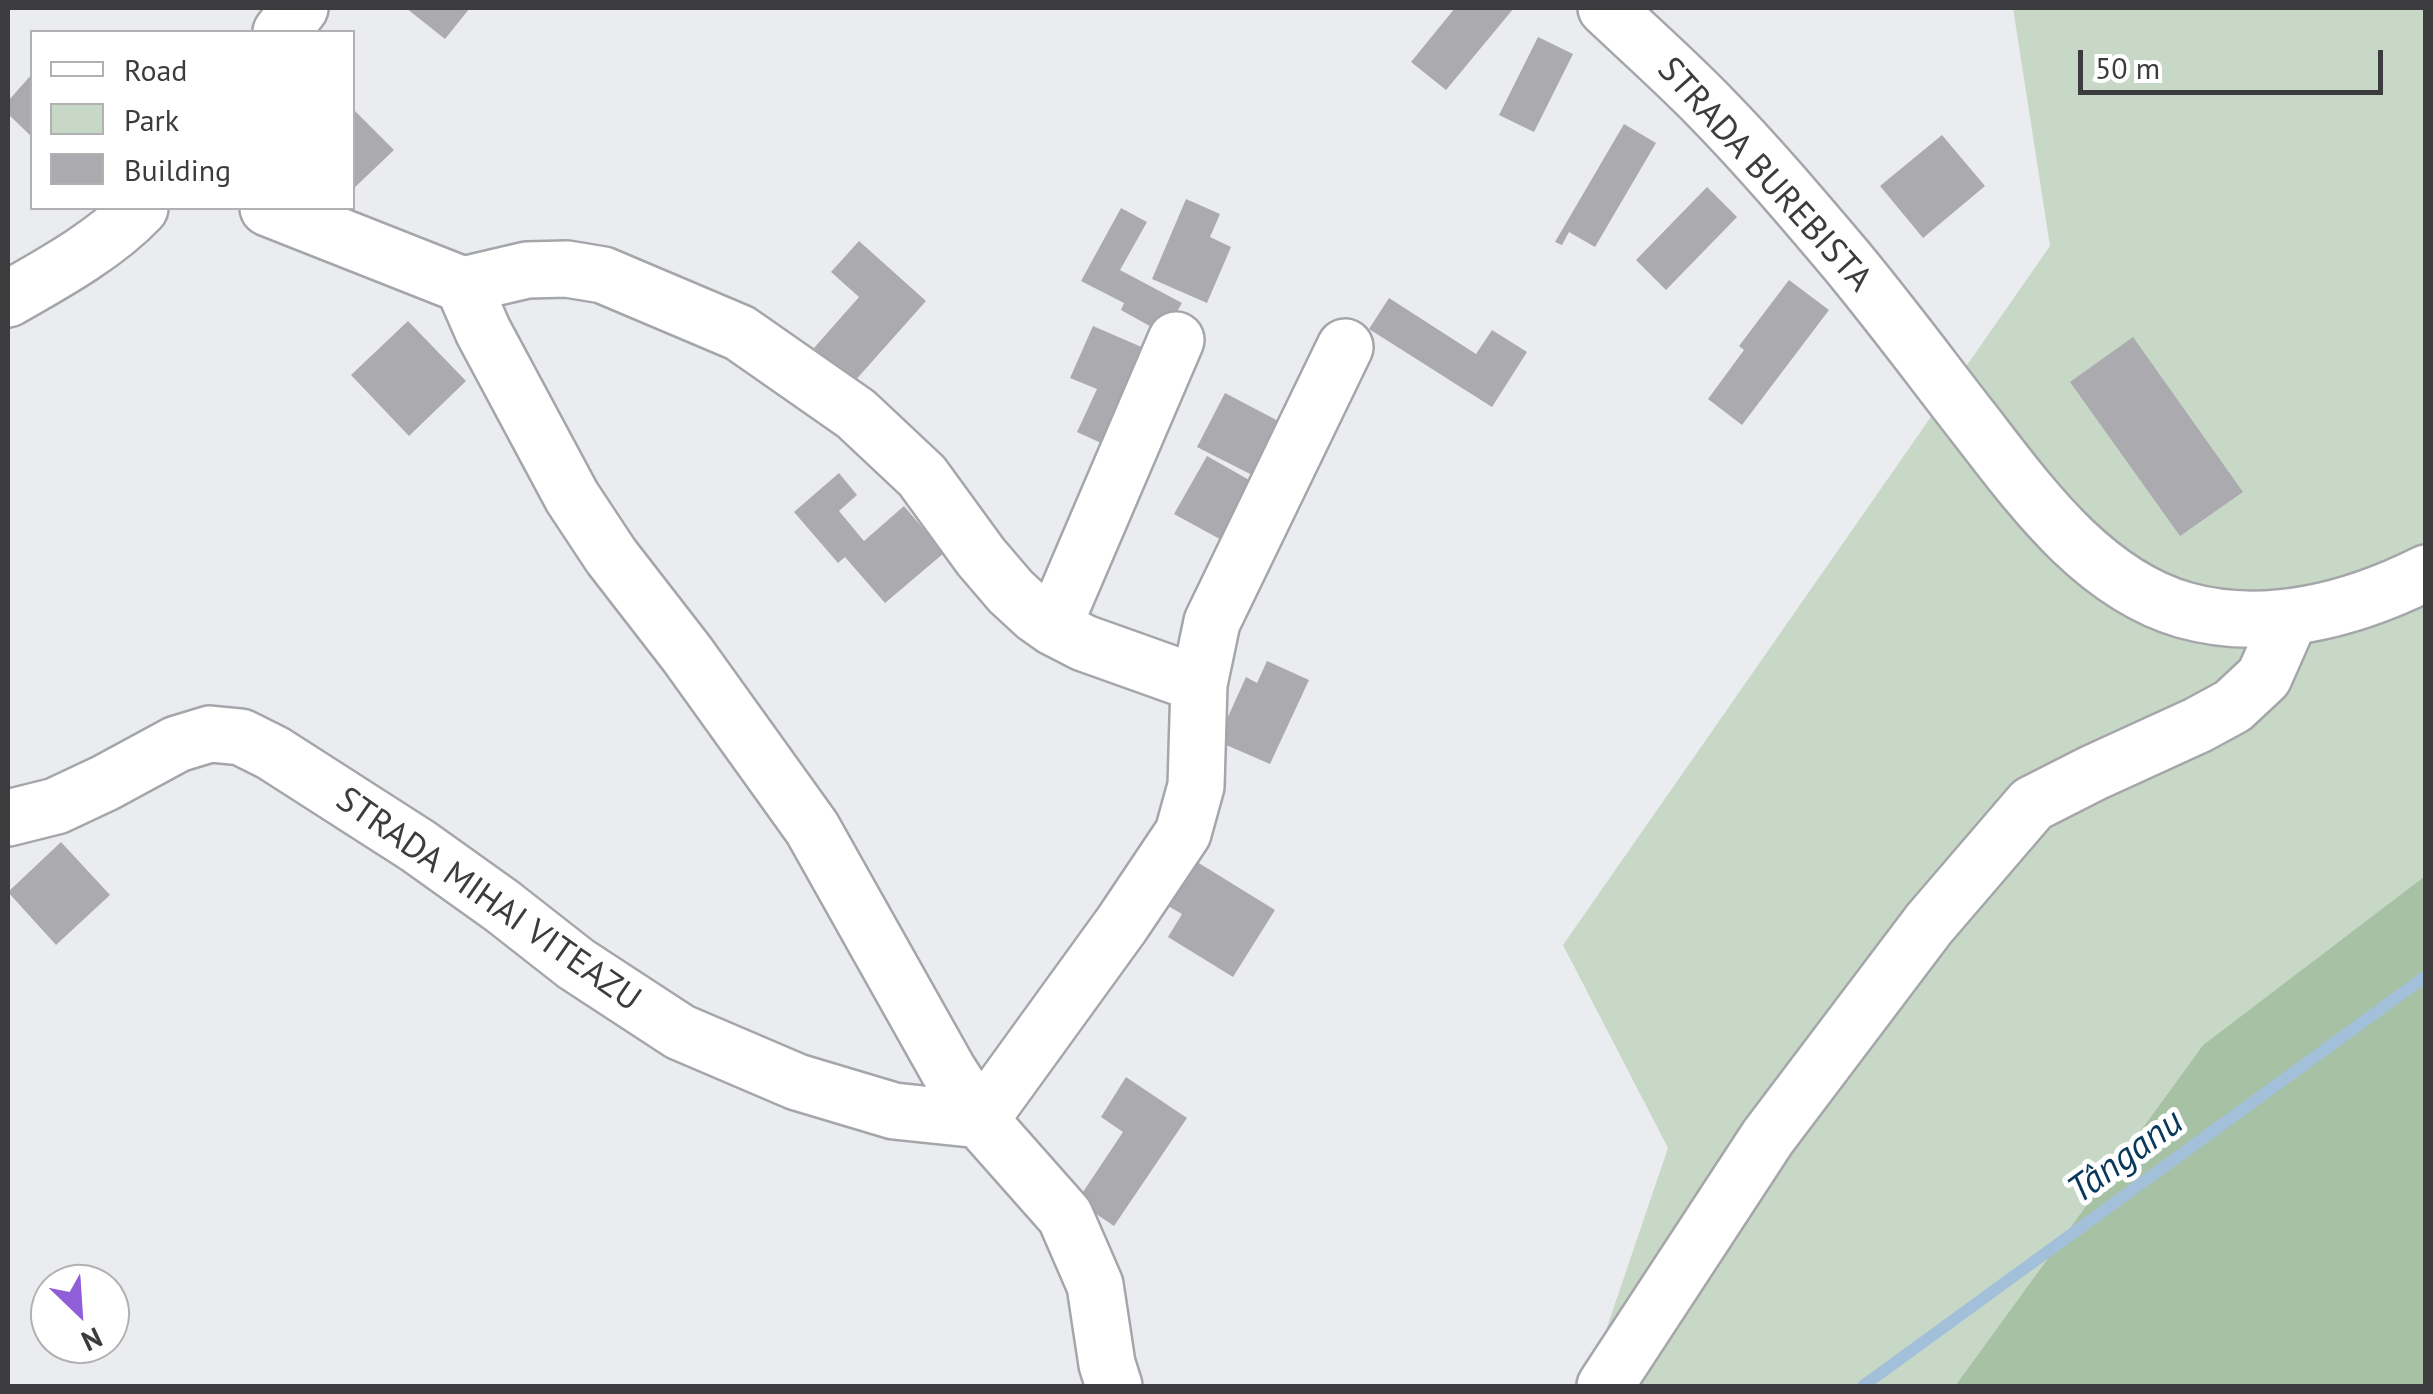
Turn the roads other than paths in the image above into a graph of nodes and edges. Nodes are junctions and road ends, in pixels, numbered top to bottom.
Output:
1 (300, 8) edge
2 (1606, 8) edge
3 (283, 30) edge
4 (138, 210) edge
5 (273, 210) edge
6 (463, 285) junction
7 (8, 299) edge
8 (1176, 340) dead end
9 (1345, 347) dead end
10 (2426, 573) edge
11 (2290, 618) junction
12 (1053, 627) junction
13 (1199, 684) junction
14 (8, 818) edge
15 (980, 1120) junction
16 (1114, 1386) edge
17 (1605, 1386) edge

1 - 3 street
2 - 11 street, STRADA BUREBISTA
4 - 7 street
5 - 6 street
6 - 12 street
6 - 15 street
8 - 12 street
9 - 13 street
10 - 11 street, STRADA BUREBISTA
11 - 17 street
12 - 13 street
13 - 15 street
14 - 15 street, STRADA MIHAI VITEAZU
15 - 16 street

